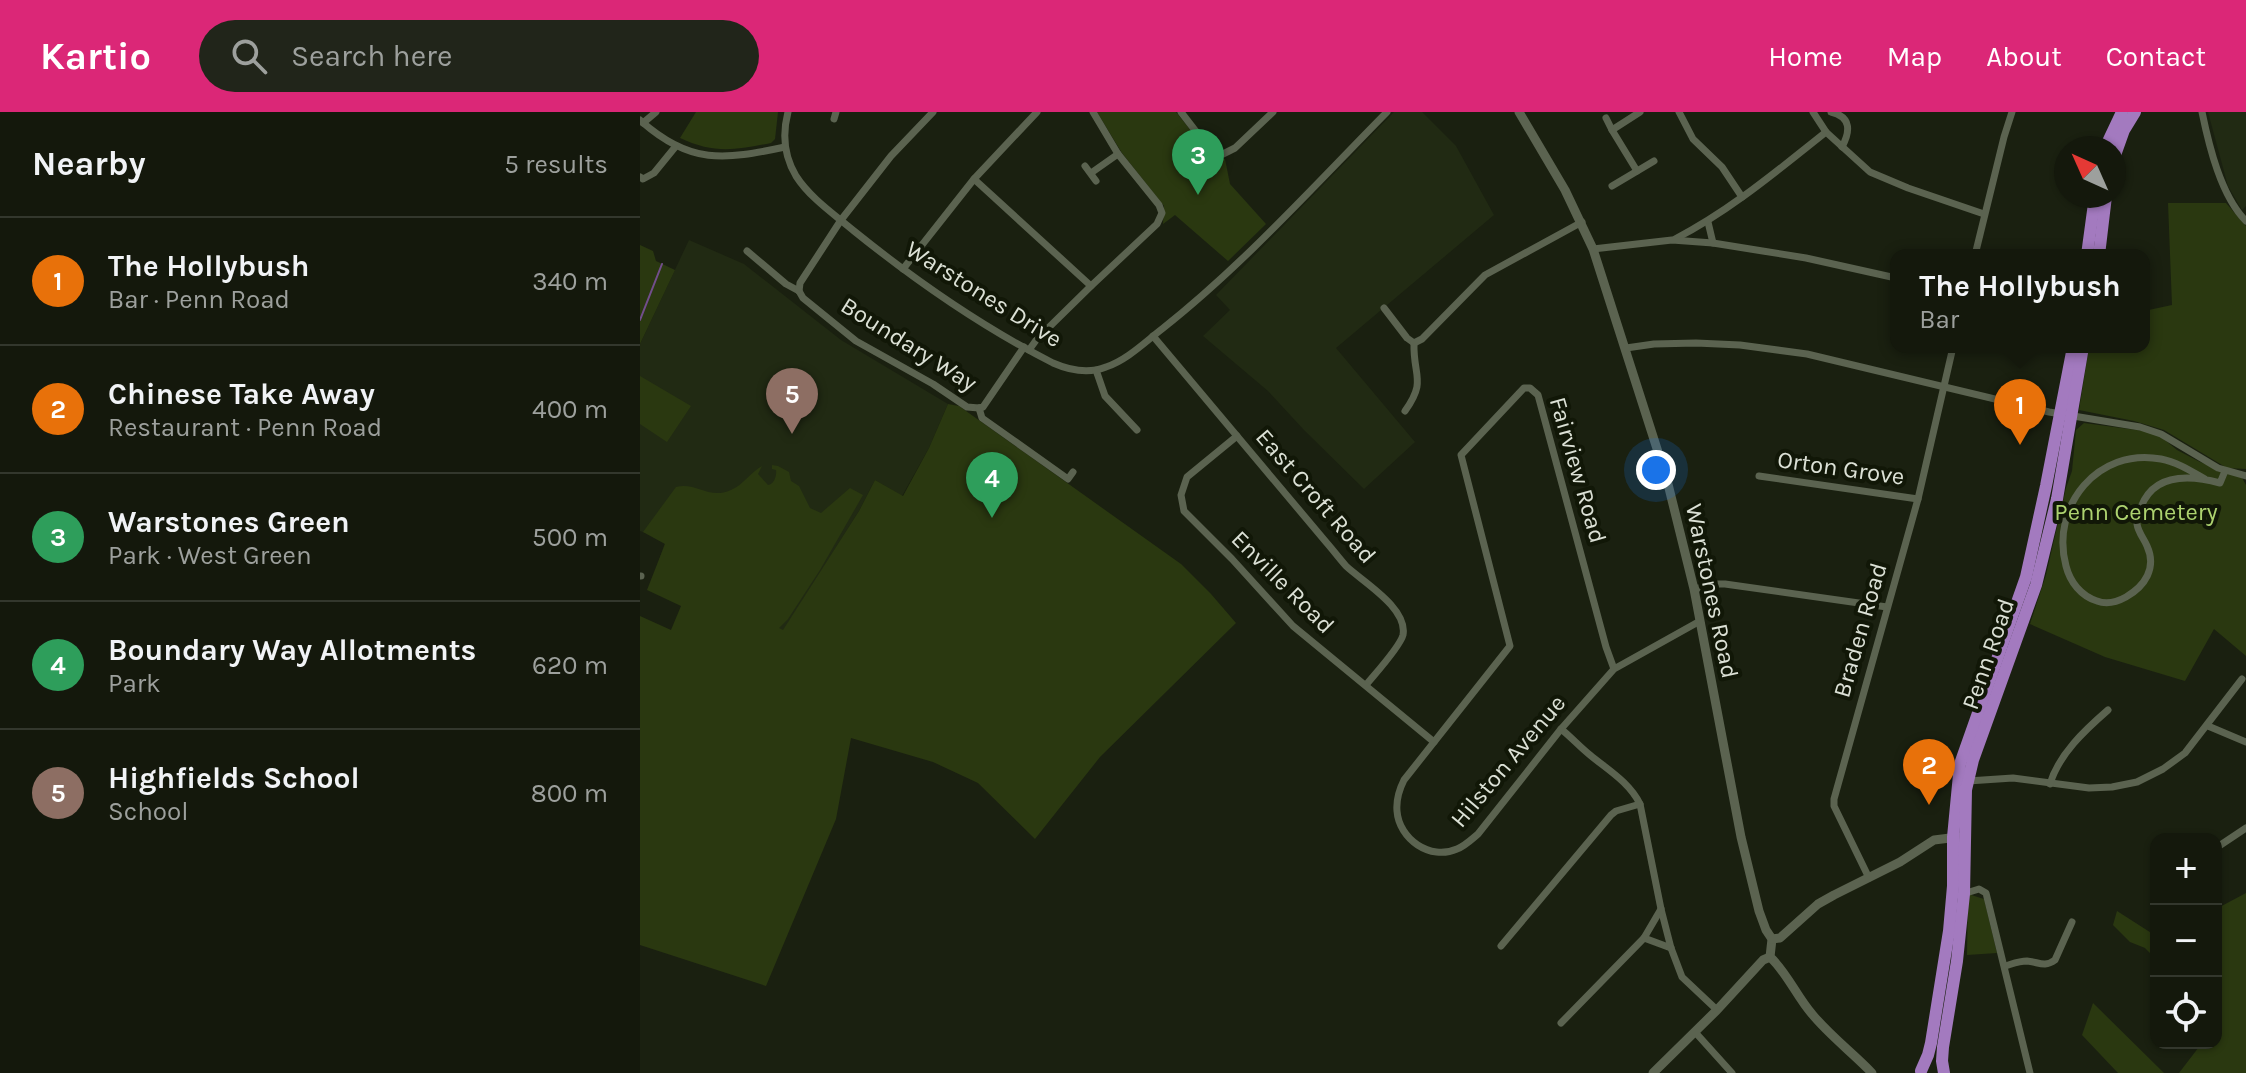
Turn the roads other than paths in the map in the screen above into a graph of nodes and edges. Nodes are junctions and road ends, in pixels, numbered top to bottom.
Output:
1 (656, 112) edge
2 (788, 112) edge
3 (933, 112) edge
4 (1037, 112) edge
5 (1093, 112) edge
6 (1181, 112) edge
7 (1273, 112) edge
8 (1519, 112) edge
9 (1640, 112) edge
10 (1679, 112) edge
11 (1829, 112) edge
12 (2012, 112) edge
13 (2122, 112) edge
14 (2135, 112) edge
15 (2202, 112) edge
16 (1383, 113) edge
17 (1814, 114) edge
18 (1606, 118) dead end
19 (642, 122) edge
20 (1612, 130) junction
21 (1826, 132) junction
22 (2111, 136) edge
23 (2122, 136) edge
24 (676, 146) junction
25 (785, 147) junction
26 (1842, 147) junction
27 (1118, 154) junction
28 (1654, 161) dead end
29 (1637, 171) junction
30 (640, 177) edge
31 (974, 179) junction
32 (1096, 181) dead end
33 (1612, 186) dead end
34 (1742, 197) junction
35 (2093, 208) edge
36 (2105, 208) edge
37 (1984, 214) junction
38 (841, 220) junction
39 (2246, 221) edge
40 (1582, 222) junction
41 (1708, 222) junction
42 (1672, 240) junction
43 (1713, 243) junction
44 (1593, 249) junction
45 (1976, 249) edge
46 (2088, 249) edge
47 (2100, 249) edge
48 (747, 251) dead end
49 (903, 269) junction
50 (1890, 277) edge
51 (1091, 286) junction
52 (799, 291) junction
53 (1384, 308) dead end
54 (1153, 336) junction
55 (1414, 343) junction
56 (1626, 348) junction
57 (1026, 349) junction
58 (1952, 353) edge
59 (2072, 353) edge
60 (2081, 353) edge
61 (1096, 370) junction
62 (1943, 388) junction
63 (1406, 393) dead end
64 (1414, 398) junction
65 (979, 408) junction
66 (1405, 411) dead end
67 (2065, 415) junction
68 (1137, 430) dead end
69 (1237, 436) junction
70 (2225, 471) junction
71 (1073, 472) dead end
72 (1759, 476) dead end
73 (2246, 476) edge
74 (2205, 479) junction
75 (1918, 499) junction
76 (1694, 589) junction
77 (1887, 607) junction
78 (1700, 621) junction
79 (1508, 650) joint
80 (1614, 669) junction
81 (2242, 679) dead end
82 (1366, 685) junction
83 (2108, 710) dead end
84 (2208, 726) junction
85 (1561, 729) junction
86 (1434, 742) junction
87 (2246, 742) edge
88 (1968, 781) junction
89 (2050, 784) junction
90 (1640, 804) junction
91 (2246, 828) edge
92 (1959, 837) junction
93 (2222, 844) edge
94 (1869, 878) junction
95 (1958, 896) junction
96 (1661, 909) junction
97 (2072, 922) dead end
98 (1644, 938) junction
99 (1772, 939) junction
100 (1501, 946) dead end
101 (1671, 948) junction
102 (1770, 957) junction
103 (2005, 966) junction
104 (1717, 1010) junction
105 (1561, 1023) dead end
106 (1695, 1032) junction
107 (1872, 1070) edge
108 (1919, 1072) edge
109 (1653, 1073) edge
110 (1732, 1073) edge
111 (1941, 1073) edge
112 (2030, 1073) edge

1 - 19 street
2 - 25 street
3 - 38 street
4 - 31 street
5 - 27 street
6 - 7 street
8 - 40 street, Warstones Road
9 - 20 street
10 - 34 street
11 - 17 street
11 - 26 street
12 - 37 street
13 - 22 highway
14 - 23 highway
15 - 39 street
16 - 54 street
17 - 21 street
18 - 20 street
19 - 24 street
20 - 29 street
21 - 26 street
21 - 34 street
24 - 25 street
24 - 30 street
25 - 38 street, Warstones Drive
26 - 37 street
27 - 32 street
27 - 51 street
28 - 29 street
29 - 33 street
31 - 49 street
31 - 51 street
34 - 41 street
35 - 46 highway
36 - 47 highway
37 - 45 street
38 - 49 street, Warstones Drive
38 - 52 street
40 - 44 street, Warstones Road
40 - 55 street
41 - 42 street
41 - 43 street
42 - 43 street
42 - 44 street
43 - 50 street
44 - 56 street, Warstones Road
48 - 52 street, Boundary Way
49 - 57 street, Warstones Drive
51 - 57 street
52 - 65 street, Boundary Way
53 - 55 street
54 - 61 street
54 - 69 street, East Croft Road
55 - 64 street
56 - 62 street
56 - 76 street, Warstones Road
57 - 61 street, Warstones Drive
57 - 65 street
58 - 62 street, Braden Road
59 - 67 highway, Penn Road
60 - 67 highway, Penn Road
61 - 68 street
62 - 67 street
62 - 75 street, Braden Road
63 - 64 street
64 - 66 street
65 - 71 street, Boundary Way
67 - 70 street
67 - 88 highway, Penn Road
67 - 92 highway, Penn Road
69 - 82 street, East Croft Road
69 - 82 street, Enville Road
70 - 73 street
70 - 74 street
72 - 75 street, Orton Grove
74 - 74 street
75 - 77 street, Braden Road
76 - 77 street
76 - 78 street, Warstones Road
77 - 94 street, Braden Road
78 - 80 street, Hilston Avenue
78 - 99 street, Warstones Road
79 - 80 street, Fairview Road
79 - 86 street, Hilston Avenue
80 - 85 street, Hilston Avenue
81 - 84 street
82 - 86 street, Enville Road
83 - 89 street
84 - 87 street
84 - 89 street
85 - 86 street, Hilston Avenue
85 - 90 street
88 - 89 street
88 - 92 highway, Penn Road
90 - 96 street
90 - 100 street
91 - 93 street
92 - 94 street
92 - 95 highway, Penn Road
94 - 99 street
95 - 103 street
95 - 108 highway, Penn Road
95 - 111 highway, Penn Road
96 - 98 street
96 - 101 street
97 - 103 street
98 - 101 street
98 - 105 street
99 - 102 street, Warstones Road
101 - 104 street
102 - 104 street
102 - 107 street
103 - 112 street
104 - 106 street
106 - 109 street
106 - 110 street
108 - 111 highway

